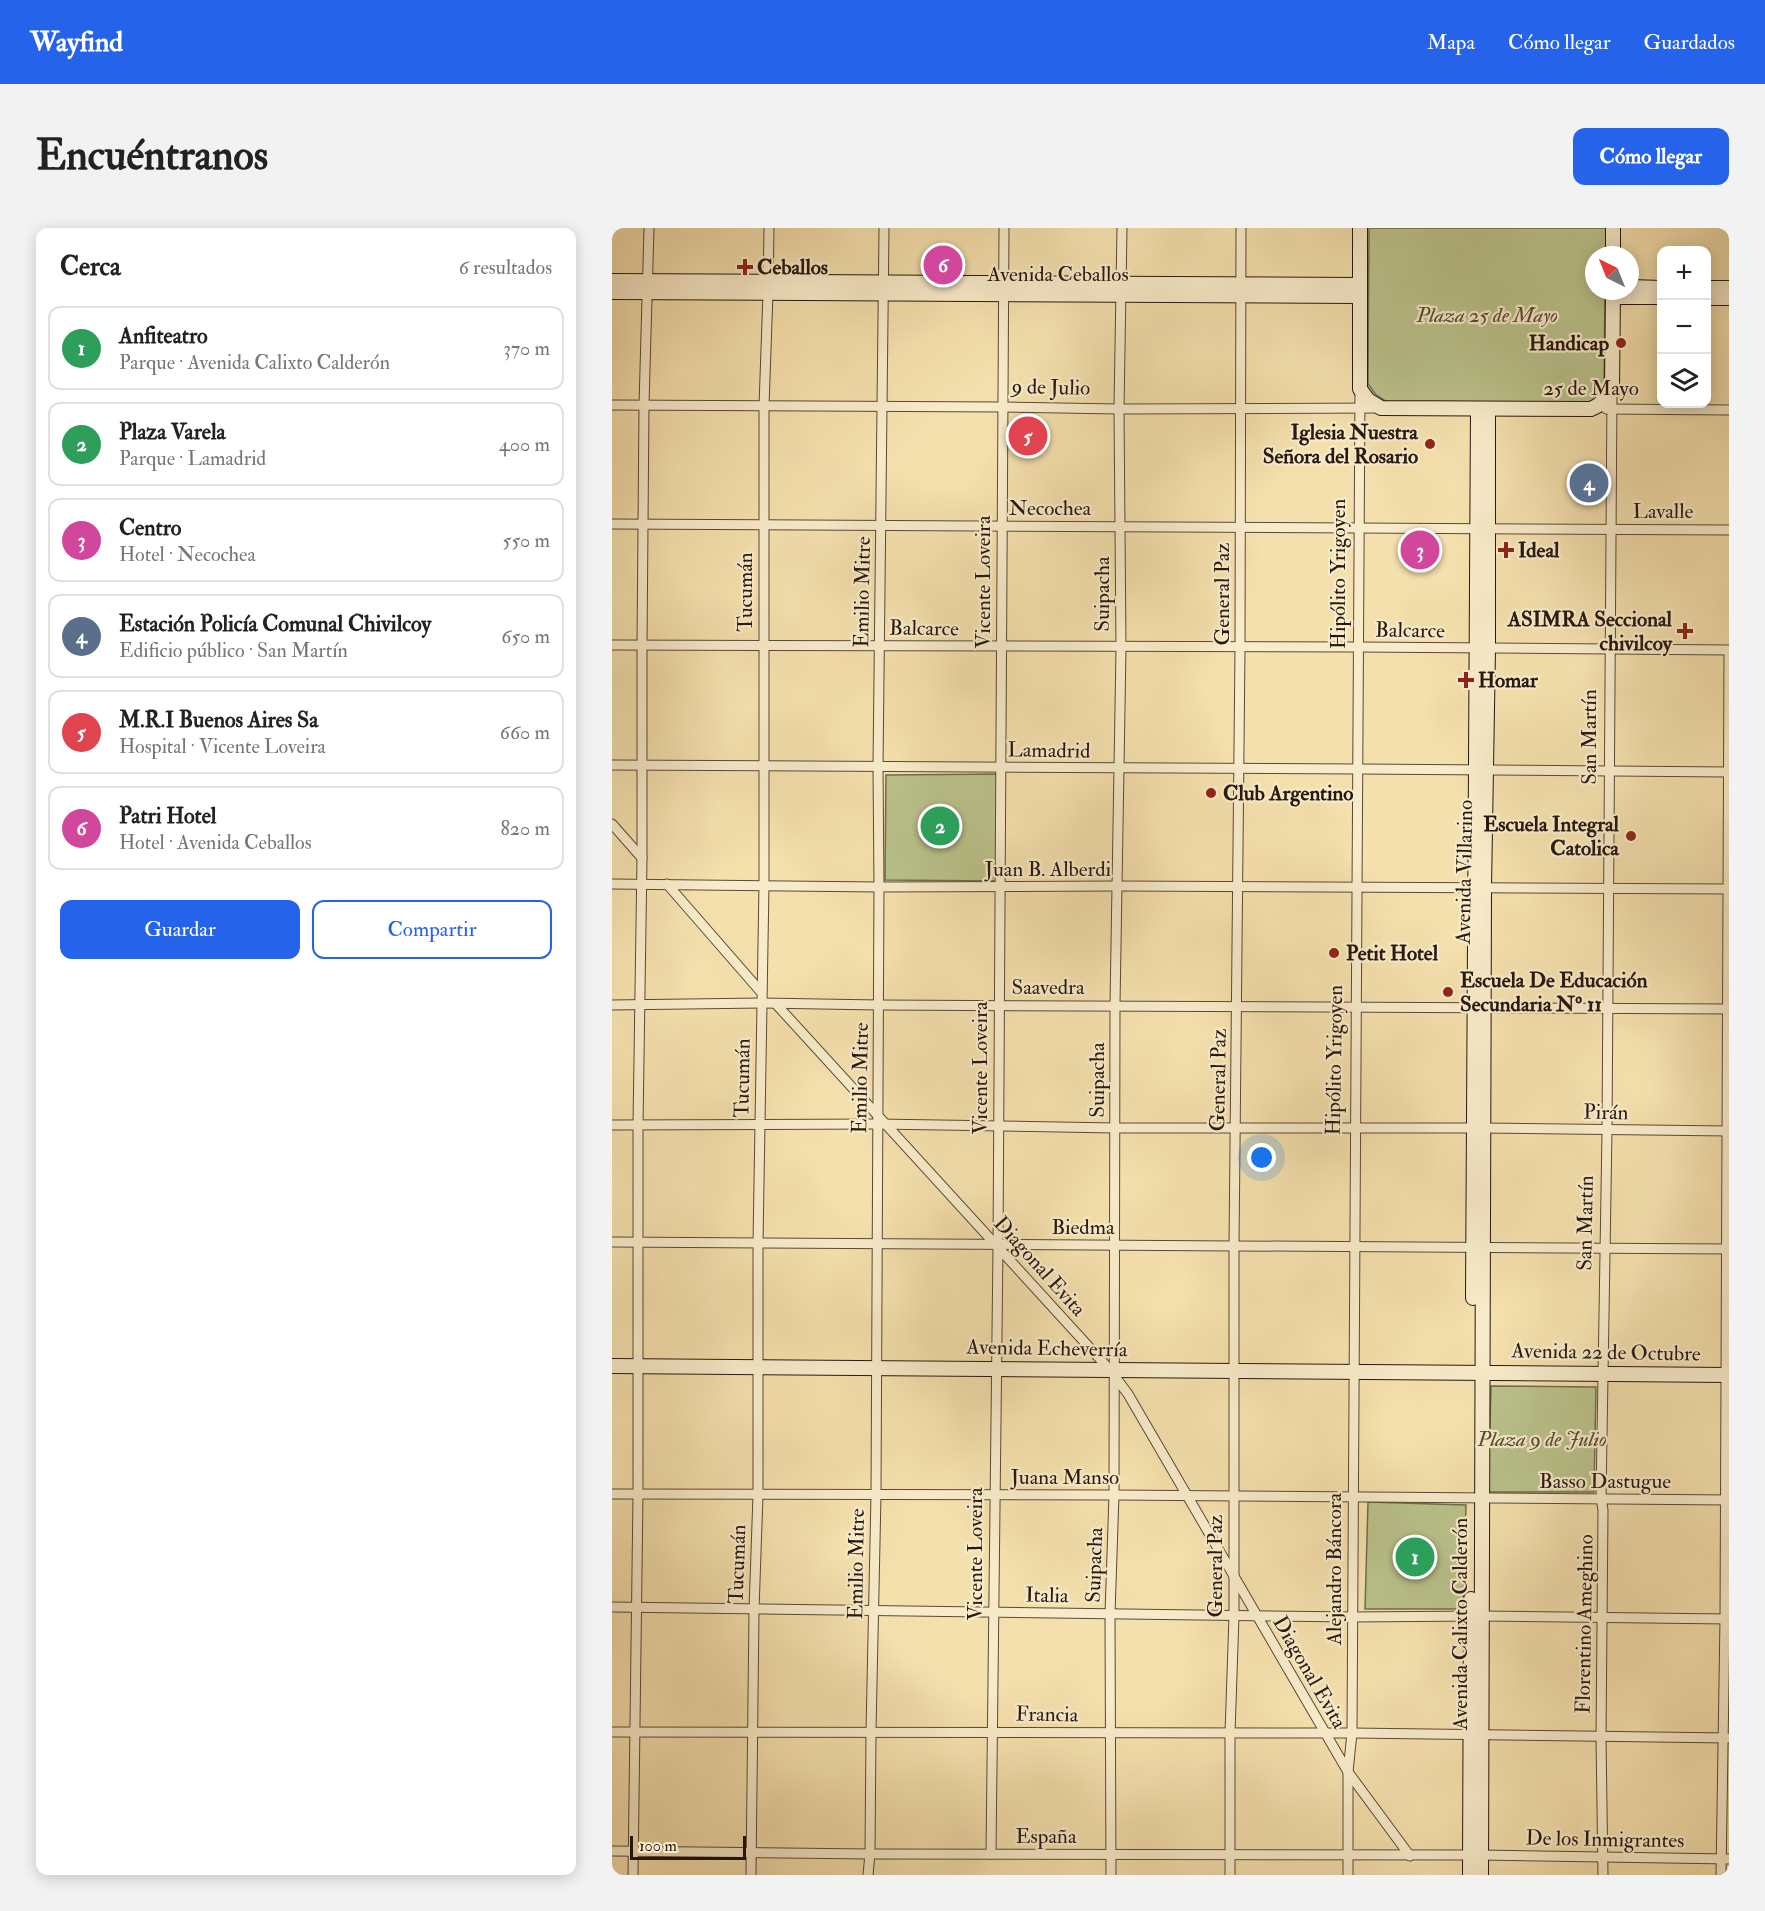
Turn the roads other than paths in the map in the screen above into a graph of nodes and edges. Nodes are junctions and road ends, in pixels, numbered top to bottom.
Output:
1 (649, 228) edge
2 (769, 228) edge
3 (884, 228) edge
4 (1004, 228) edge
5 (1122, 228) edge
6 (1241, 228) edge
7 (1360, 228) edge
8 (1613, 228) edge
9 (1613, 246) edge
10 (612, 281) edge
11 (648, 286) junction
12 (768, 287) junction
13 (1639, 287) edge
14 (884, 288) junction
15 (1003, 288) junction
16 (1657, 288) edge
17 (1711, 288) edge
18 (1729, 288) edge
19 (1121, 290) junction
20 (1241, 290) junction
21 (1360, 291) junction
22 (612, 292) edge
23 (1639, 296) edge
24 (1657, 297) edge
25 (1711, 298) edge
26 (1729, 298) edge
27 (1612, 300) edge
28 (1360, 389) junction
29 (1612, 389) junction
30 (612, 405) edge
31 (644, 405) junction
32 (764, 406) junction
33 (883, 406) junction
34 (1002, 407) junction
35 (1241, 408) junction
36 (1381, 408) junction
37 (1359, 409) junction
38 (1483, 409) junction
39 (1591, 409) junction
40 (1119, 410) junction
41 (1612, 410) junction
42 (1729, 410) edge
43 (612, 524) edge
44 (644, 524) junction
45 (763, 524) junction
46 (882, 524) junction
47 (1001, 526) junction
48 (1120, 526) junction
49 (1239, 526) junction
50 (1359, 527) junction
51 (1482, 529) junction
52 (1611, 529) junction
53 (1729, 530) edge
54 (612, 645) edge
55 (763, 645) junction
56 (879, 645) junction
57 (642, 646) junction
58 (1001, 647) junction
59 (1358, 647) junction
60 (1120, 648) junction
61 (1240, 648) junction
62 (1482, 648) junction
63 (1611, 650) junction
64 (1729, 652) edge
65 (612, 765) edge
66 (642, 765) junction
67 (878, 766) junction
68 (763, 767) junction
69 (1001, 767) junction
70 (1119, 768) junction
71 (1238, 768) junction
72 (1358, 769) junction
73 (1480, 770) junction
74 (1609, 771) junction
75 (1729, 772) edge
76 (612, 824) edge
77 (642, 858) junction
78 (612, 884) edge
79 (641, 884) junction
80 (667, 884) junction
81 (764, 884) junction
82 (1118, 886) junction
83 (879, 887) junction
84 (1000, 887) junction
85 (1237, 887) junction
86 (1358, 887) junction
87 (1479, 888) junction
88 (1609, 888) junction
89 (1728, 890) edge
90 (761, 992) junction
91 (762, 1003) junction
92 (776, 1004) junction
93 (612, 1005) edge
94 (640, 1005) junction
95 (879, 1005) junction
96 (1115, 1005) junction
97 (1236, 1005) junction
98 (999, 1006) junction
99 (1356, 1007) junction
100 (1479, 1008) junction
101 (1608, 1008) junction
102 (1728, 1009) edge
103 (880, 1121) junction
104 (612, 1125) edge
105 (638, 1125) junction
106 (759, 1125) junction
107 (998, 1126) junction
108 (1115, 1128) junction
109 (1235, 1128) junction
110 (1354, 1128) junction
111 (1478, 1128) junction
112 (1607, 1131) junction
113 (1728, 1131) edge
114 (612, 1242) edge
115 (639, 1242) junction
116 (758, 1243) junction
117 (877, 1243) junction
118 (997, 1245) junction
119 (1115, 1245) junction
120 (1234, 1246) junction
121 (1354, 1247) junction
122 (1478, 1247) junction
123 (1606, 1247) junction
124 (1728, 1249) edge
125 (612, 1366) edge
126 (638, 1366) junction
127 (759, 1367) junction
128 (876, 1368) junction
129 (995, 1369) junction
130 (1233, 1371) junction
131 (1113, 1372) junction
132 (1354, 1372) junction
133 (1477, 1372) junction
134 (1604, 1373) junction
135 (1727, 1375) edge
136 (612, 1494) edge
137 (638, 1495) junction
138 (758, 1495) junction
139 (876, 1495) junction
140 (994, 1495) junction
141 (1114, 1495) junction
142 (1186, 1496) junction
143 (1234, 1496) junction
144 (1353, 1497) junction
145 (1477, 1498) junction
146 (1601, 1498) junction
147 (1727, 1500) edge
148 (1234, 1577) junction
149 (612, 1607) edge
150 (636, 1608) junction
151 (754, 1610) junction
152 (873, 1611) junction
153 (993, 1613) junction
154 (1110, 1614) junction
155 (1234, 1616) junction
156 (1257, 1616) junction
157 (1476, 1616) junction
158 (1352, 1617) junction
159 (1603, 1617) junction
160 (1727, 1619) edge
161 (752, 1731) junction
162 (871, 1731) junction
163 (993, 1731) junction
164 (612, 1732) edge
165 (634, 1732) junction
166 (1112, 1733) junction
167 (1230, 1733) junction
168 (1352, 1733) junction
169 (1326, 1734) junction
170 (1476, 1736) junction
171 (1601, 1738) junction
172 (1726, 1738) edge
173 (1348, 1772) junction
174 (612, 1851) edge
175 (633, 1851) junction
176 (752, 1852) junction
177 (870, 1854) junction
178 (991, 1854) junction
179 (1111, 1855) junction
180 (1230, 1855) junction
181 (1348, 1856) junction
182 (1410, 1856) junction
183 (1475, 1856) junction
184 (1603, 1857) junction
185 (1725, 1859) edge
186 (633, 1875) edge
187 (752, 1875) edge
188 (868, 1875) edge
189 (1111, 1875) edge
190 (1230, 1875) edge
191 (1348, 1875) edge
192 (1470, 1875) edge
193 (1480, 1875) edge
194 (1603, 1875) edge
195 (1721, 1875) edge

1 - 11 street
2 - 12 street, Tucumán
3 - 14 street, Emilio Mitre
4 - 15 street, Vicente Loveira
5 - 19 street, Suipacha
6 - 20 street, General Paz
7 - 21 main road, Hipólito Yrigoyen
8 - 9 main road
10 - 11 main road, Avenida Ceballos
11 - 12 main road, Avenida Ceballos
11 - 22 main road, Avenida Ceballos
11 - 31 street
12 - 14 main road, Avenida Ceballos
12 - 32 street, Tucumán
13 - 16 main road
14 - 15 main road, Avenida Ceballos
14 - 33 street, Emilio Mitre
15 - 19 main road, Avenida Ceballos
15 - 34 street, Vicente Loveira
17 - 18 main road
19 - 20 main road, Avenida Ceballos
19 - 40 street, Suipacha
20 - 21 main road, Avenida Ceballos
20 - 35 street, General Paz
21 - 28 main road, Hipólito Yrigoyen
23 - 24 main road
25 - 26 main road
27 - 29 main road, San Martín
28 - 36 main road
28 - 37 street, Hipólito Yrigoyen
29 - 39 main road
29 - 41 street, San Martín
30 - 31 street, 9 de Julio
31 - 32 street, 9 de Julio
31 - 44 street
32 - 33 street, 9 de Julio
32 - 45 street, Tucumán
33 - 34 street, 9 de Julio
33 - 46 street, Emilio Mitre
34 - 40 street, 9 de Julio
34 - 47 street, Vicente Loveira
35 - 37 street, 9 de Julio
35 - 40 street, 9 de Julio
35 - 49 street, General Paz
36 - 37 street, 9 de Julio
36 - 38 main road, 9 de Julio
37 - 50 street, Hipólito Yrigoyen
38 - 39 main road, 25 de Mayo
38 - 51 main road, Avenida Villarino
39 - 41 street, 25 de Mayo
40 - 48 street, Suipacha
41 - 42 street, 25 de Mayo
41 - 52 street, San Martín
43 - 44 street, Necochea
44 - 45 street, Necochea
44 - 57 street
45 - 46 street, Necochea
45 - 55 street, Tucumán
46 - 47 street, Necochea
46 - 56 street, Emilio Mitre
47 - 48 street, Necochea
47 - 58 street, Vicente Loveira
48 - 49 street, Necochea
48 - 60 street, Suipacha
49 - 50 street, Necochea
49 - 61 street, General Paz
50 - 51 street, Necochea
50 - 59 street, Hipólito Yrigoyen
51 - 52 street, Lavalle
51 - 62 main road, Avenida Villarino
52 - 53 street, Lavalle
52 - 63 street, San Martín
54 - 57 street, Balcarce
55 - 56 street, Balcarce
55 - 57 street, Balcarce
55 - 68 street, Tucumán
56 - 58 street, Balcarce
56 - 67 street, Emilio Mitre
57 - 66 street
58 - 60 street, Balcarce
58 - 69 street, Vicente Loveira
59 - 61 street, Balcarce
59 - 62 street, Balcarce
59 - 72 street, Hipólito Yrigoyen
60 - 61 street, Balcarce
60 - 70 street, Suipacha
61 - 71 street, General Paz
62 - 63 street, Balcarce
62 - 73 main road, Avenida Villarino
63 - 64 street, Balcarce
63 - 74 street, San Martín
64 - 75 street
65 - 66 street, Lamadrid
66 - 68 street, Lamadrid
66 - 77 street
67 - 68 street, Lamadrid
67 - 69 street, Lamadrid
67 - 83 street, Emilio Mitre
68 - 81 street, Tucumán
69 - 70 street, Lamadrid
69 - 84 street, Vicente Loveira
70 - 71 street, Lamadrid
70 - 82 street, Suipacha
71 - 72 street, Lamadrid
71 - 85 street, General Paz
72 - 73 street, Lamadrid
72 - 86 street, Hipólito Yrigoyen
73 - 74 street, Lamadrid
73 - 87 main road, Avenida Villarino
74 - 75 street, Lamadrid
74 - 88 street, San Martín
75 - 89 street
76 - 77 street
77 - 79 street
78 - 79 street, Juan B. Alberdi
79 - 80 street, Juan B. Alberdi
79 - 94 street
80 - 81 street, Juan B. Alberdi
80 - 90 street
81 - 83 street, Juan B. Alberdi
81 - 90 street, Tucumán
82 - 84 street, Juan B. Alberdi
82 - 85 street, Juan B. Alberdi
82 - 96 street, Suipacha
83 - 84 street, Juan B. Alberdi
83 - 95 street, Emilio Mitre
84 - 98 street, Vicente Loveira
85 - 86 street, Juan B. Alberdi
85 - 97 street, General Paz
86 - 87 street, Juan B. Alberdi
86 - 99 street, Hipólito Yrigoyen
87 - 88 street, Juan B. Alberdi
87 - 100 main road, Avenida Villarino
88 - 89 street, Juan B. Alberdi
88 - 101 street, San Martín
89 - 102 street
90 - 91 street, Tucumán
91 - 92 street, Saavedra
91 - 94 street, Saavedra
91 - 106 street, Tucumán
92 - 95 street, Saavedra
92 - 103 street, Diagonal Evita
93 - 94 street, Saavedra
94 - 105 street
95 - 98 street, Saavedra
95 - 103 street, Emilio Mitre
96 - 97 street, Saavedra
96 - 98 street, Saavedra
96 - 108 street, Suipacha
97 - 99 street, Saavedra
97 - 109 street, General Paz
98 - 107 street, Vicente Loveira
99 - 100 street, Saavedra
99 - 110 street, Hipólito Yrigoyen
100 - 101 street, Saavedra
100 - 111 main road, Avenida Villarino
101 - 102 street, Saavedra
101 - 112 street, San Martín
102 - 113 street
103 - 106 street, Pirán
103 - 107 street, Pirán
103 - 117 street, Emilio Mitre
103 - 118 street, Diagonal Evita
104 - 105 street, Pirán
105 - 106 street, Pirán
105 - 115 street
106 - 116 street, Tucumán
107 - 108 street, Pirán
107 - 118 street, Vicente Loveira
108 - 109 street, Pirán
108 - 119 street, Suipacha
109 - 110 street, Pirán
109 - 120 street, General Paz
110 - 111 street, Pirán
110 - 121 street, Hipólito Yrigoyen
111 - 112 street, Pirán
111 - 122 main road, Avenida Villarino
112 - 113 street, Pirán
112 - 123 street, San Martín
113 - 124 street
114 - 115 street, Biedma
115 - 116 street, Biedma
115 - 126 street
116 - 117 street, Biedma
116 - 127 street, Tucumán
117 - 118 street, Biedma
117 - 128 street, Emilio Mitre
118 - 119 street, Biedma
118 - 129 street, Vicente Loveira
118 - 131 street, Diagonal Evita
119 - 120 street, Biedma
119 - 131 street, Suipacha
120 - 121 street, Biedma
120 - 130 street, General Paz
121 - 122 street, Biedma
121 - 132 street, Hipólito Yrigoyen
122 - 123 street, Biedma
122 - 133 main road, Avenida Villarino
123 - 124 street, Biedma
123 - 134 street, San Martín
124 - 135 street
125 - 126 main road, Avenida Echeverría
126 - 127 main road, Avenida Echeverría
126 - 137 street
127 - 128 main road, Avenida Echeverría
127 - 138 street, Tucumán
128 - 129 main road, Avenida Echeverría
128 - 139 street, Emilio Mitre
129 - 131 main road, Avenida Echeverría
129 - 140 street, Vicente Loveira
130 - 131 main road, Avenida Echeverría
130 - 132 main road, Avenida Echeverría
130 - 143 street, General Paz
131 - 141 street, Suipacha
131 - 142 street, Diagonal Evita
132 - 133 main road, Avenida Echeverría
132 - 144 street, Alejandro Báncora
133 - 134 main road, Avenida 22 de Octubre
133 - 145 main road, Avenida Calixto Calderón
134 - 135 main road, Avenida 22 de Octubre
134 - 146 street, Florentino Ameghino
135 - 147 street
136 - 137 street, Juana Manso
137 - 138 street, Juana Manso
137 - 150 street
138 - 139 street, Juana Manso
138 - 151 street, Tucumán
139 - 140 street, Juana Manso
139 - 152 street, Emilio Mitre
140 - 141 street, Juana Manso
140 - 153 street, Vicente Loveira
141 - 142 street, Juana Manso
141 - 154 street, Suipacha
142 - 143 street, Juana Manso
142 - 148 street, Diagonal Evita
143 - 144 street, Juana Manso
143 - 148 street, General Paz
144 - 145 street, Juana Manso
144 - 158 street, Alejandro Báncora
145 - 146 street, Basso Dastugue
145 - 157 main road, Avenida Calixto Calderón
146 - 147 street, Basso Dastugue
146 - 159 street, Florentino Ameghino
147 - 160 street
148 - 155 street, General Paz
148 - 156 street, Diagonal Evita
149 - 150 street, Italia
150 - 151 street, Italia
150 - 165 street
151 - 152 street, Italia
151 - 161 street, Tucumán
152 - 153 street, Italia
152 - 162 street, Emilio Mitre
153 - 154 street, Italia
153 - 163 street, Vicente Loveira
154 - 155 street, Italia
154 - 166 street, Suipacha
155 - 156 street, Italia
155 - 167 street, General Paz
156 - 158 street, Italia
156 - 169 street, Diagonal Evita
157 - 158 street, Italia
157 - 159 street, Italia
157 - 170 main road, Avenida Calixto Calderón
158 - 168 street, Alejandro Báncora
159 - 160 street, Italia
159 - 171 street, Florentino Ameghino
160 - 172 street
161 - 162 street, Francia
161 - 165 street, Francia
161 - 176 street, Tucumán
162 - 163 street, Francia
162 - 177 street, Emilio Mitre
163 - 166 street, Francia
163 - 178 street, Vicente Loveira
164 - 165 street, Francia
165 - 175 street
166 - 167 street, Francia
166 - 179 street, Suipacha
167 - 169 street, Francia
167 - 180 street, General Paz
168 - 169 street, Francia
168 - 170 street, Francia
168 - 173 street, Alejandro Báncora
169 - 173 street, Diagonal Evita
170 - 171 street, Francia
170 - 183 main road, Avenida Calixto Calderón
171 - 172 street, Francia
171 - 184 street, Florentino Ameghino
172 - 185 street
173 - 181 street, Alejandro Báncora
173 - 182 street, Diagonal Evita
174 - 175 street, España
175 - 176 street, España
175 - 186 street
176 - 177 street, España
176 - 187 street, Tucumán
177 - 178 street, España
177 - 188 street, Emilio Mitre
178 - 179 street, España
179 - 180 street, España
179 - 189 street, Suipacha
180 - 181 street, España
180 - 190 street, General Paz
181 - 182 street, España
181 - 191 street, Alejandro Báncora
182 - 183 street, España
183 - 184 street, De los Inmigrantes
183 - 192 main road, Avenida Calixto Calderón
183 - 193 main road, Avenida Calixto Calderón
184 - 185 street, De los Inmigrantes
184 - 194 street, Florentino Ameghino
185 - 195 street

